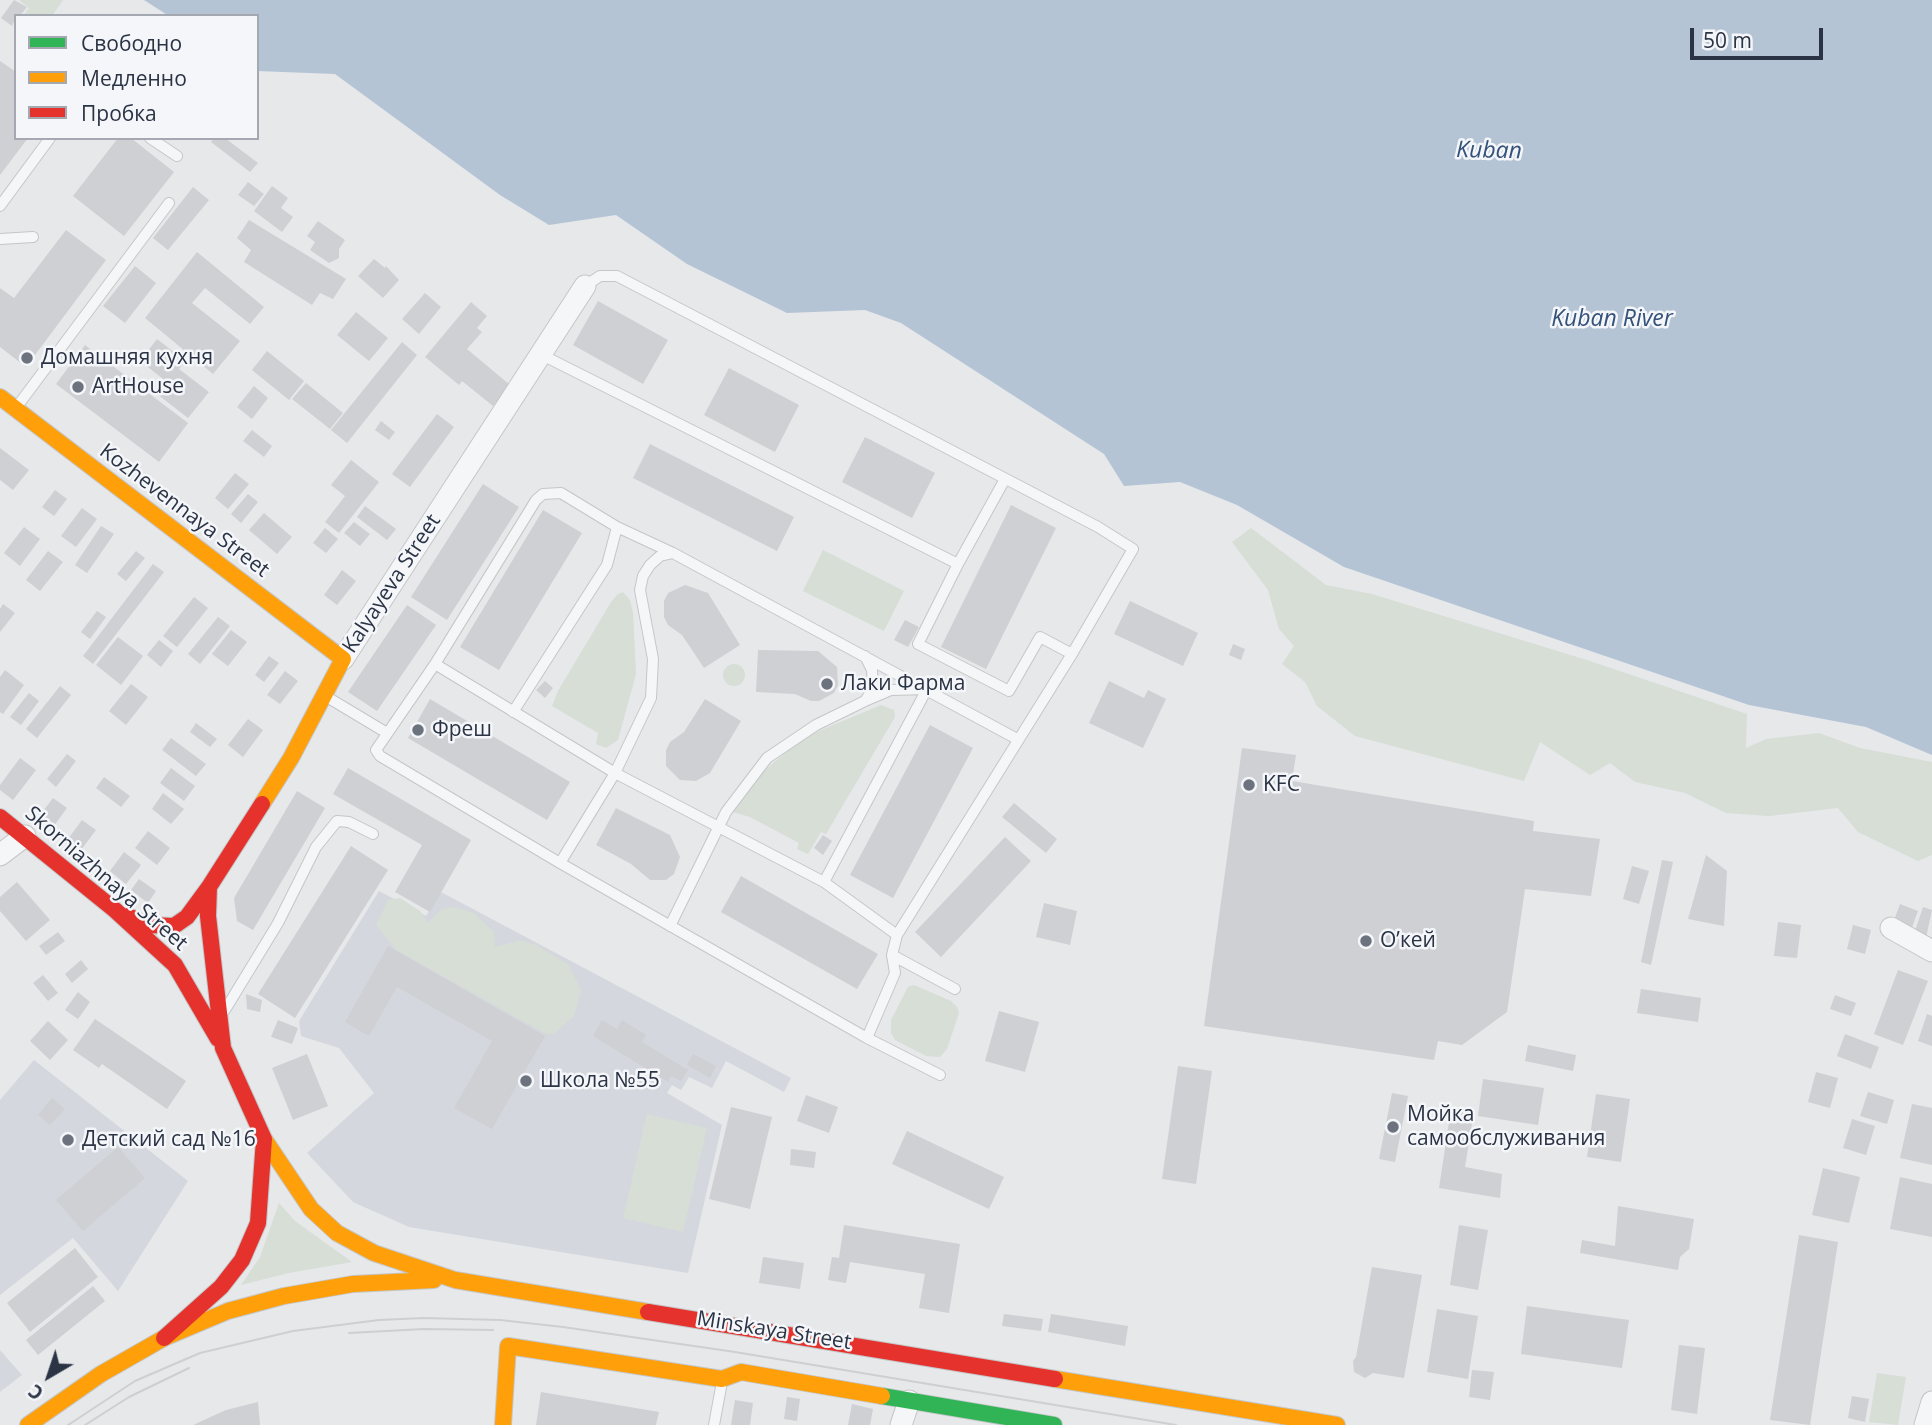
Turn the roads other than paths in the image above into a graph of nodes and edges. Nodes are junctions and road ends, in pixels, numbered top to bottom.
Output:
1 (49, 140) edge
2 (153, 140) edge
3 (177, 156) dead end
4 (169, 203) dead end
5 (0, 206) edge
6 (33, 237) dead end
7 (0, 239) edge
8 (585, 286) joint
9 (542, 355) junction
10 (0, 397) edge
11 (15, 409) junction
12 (1005, 479) junction
13 (617, 527) junction
14 (673, 553) junction
15 (957, 564) junction
16 (1072, 654) junction
17 (865, 656) junction
18 (343, 659) junction
19 (435, 664) junction
20 (927, 690) junction
21 (324, 696) junction
22 (865, 701) junction
23 (513, 712) junction
24 (387, 733) junction
25 (1017, 739) junction
26 (614, 773) junction
27 (0, 817) edge
28 (719, 828) junction
29 (373, 834) dead end
30 (25, 836) junction
31 (0, 855) edge
32 (560, 863) junction
33 (824, 882) junction
34 (209, 887) junction
35 (115, 910) junction
36 (670, 926) junction
37 (1891, 928) dead end
38 (897, 935) junction
39 (1932, 951) edge
40 (892, 955) junction
41 (955, 989) dead end
42 (222, 1016) junction
43 (866, 1038) junction
44 (223, 1048) junction
45 (940, 1075) dead end
46 (264, 1139) junction
47 (455, 1280) junction
48 (164, 1338) junction
49 (722, 1379) junction
50 (909, 1401) junction
51 (1932, 1402) edge
52 (27, 1425) edge
53 (503, 1425) edge
54 (714, 1425) edge
55 (901, 1425) edge
56 (1054, 1425) edge
57 (1337, 1425) edge
58 (1925, 1425) edge

1 - 5 lane
2 - 3 lane
4 - 11 lane
6 - 7 lane
8 - 9 street, Kalyayeva Street
8 - 12 lane
9 - 15 lane
9 - 18 street, Kalyayeva Street
10 - 11 main road, Kozhevennaya Street
11 - 18 main road, Kozhevennaya Street
12 - 15 lane
12 - 16 lane
13 - 14 lane
13 - 19 lane
13 - 23 lane
14 - 17 lane
14 - 26 lane
15 - 16 lane
16 - 25 lane
17 - 20 lane
17 - 22 lane
18 - 21 main road, Kalyayeva Street
19 - 23 lane
19 - 24 lane
20 - 22 lane
20 - 25 lane
20 - 33 lane
21 - 24 lane
21 - 34 main road, Kalyayeva Street
22 - 28 lane
23 - 26 lane
24 - 32 lane
25 - 38 lane
26 - 28 lane
26 - 32 lane
27 - 30 main road, Skorniazhnaya Street
28 - 33 lane
28 - 36 lane
29 - 42 lane
30 - 31 street
30 - 35 main road, Skorniazhnaya Street
32 - 36 lane
33 - 38 lane
34 - 35 main road, Kalyayeva Street
34 - 42 main road
35 - 44 main road, Skorniazhnaya Street
36 - 43 lane
37 - 39 street
38 - 40 lane
40 - 41 lane
40 - 43 lane
42 - 44 main road
43 - 45 lane
44 - 46 main road
46 - 47 main road, Minskaya Street
46 - 48 main road
47 - 48 main road
47 - 57 main road, Minskaya Street
48 - 52 main road
49 - 50 main road
49 - 53 main road
49 - 54 lane
50 - 55 street
50 - 56 main road
51 - 58 street

